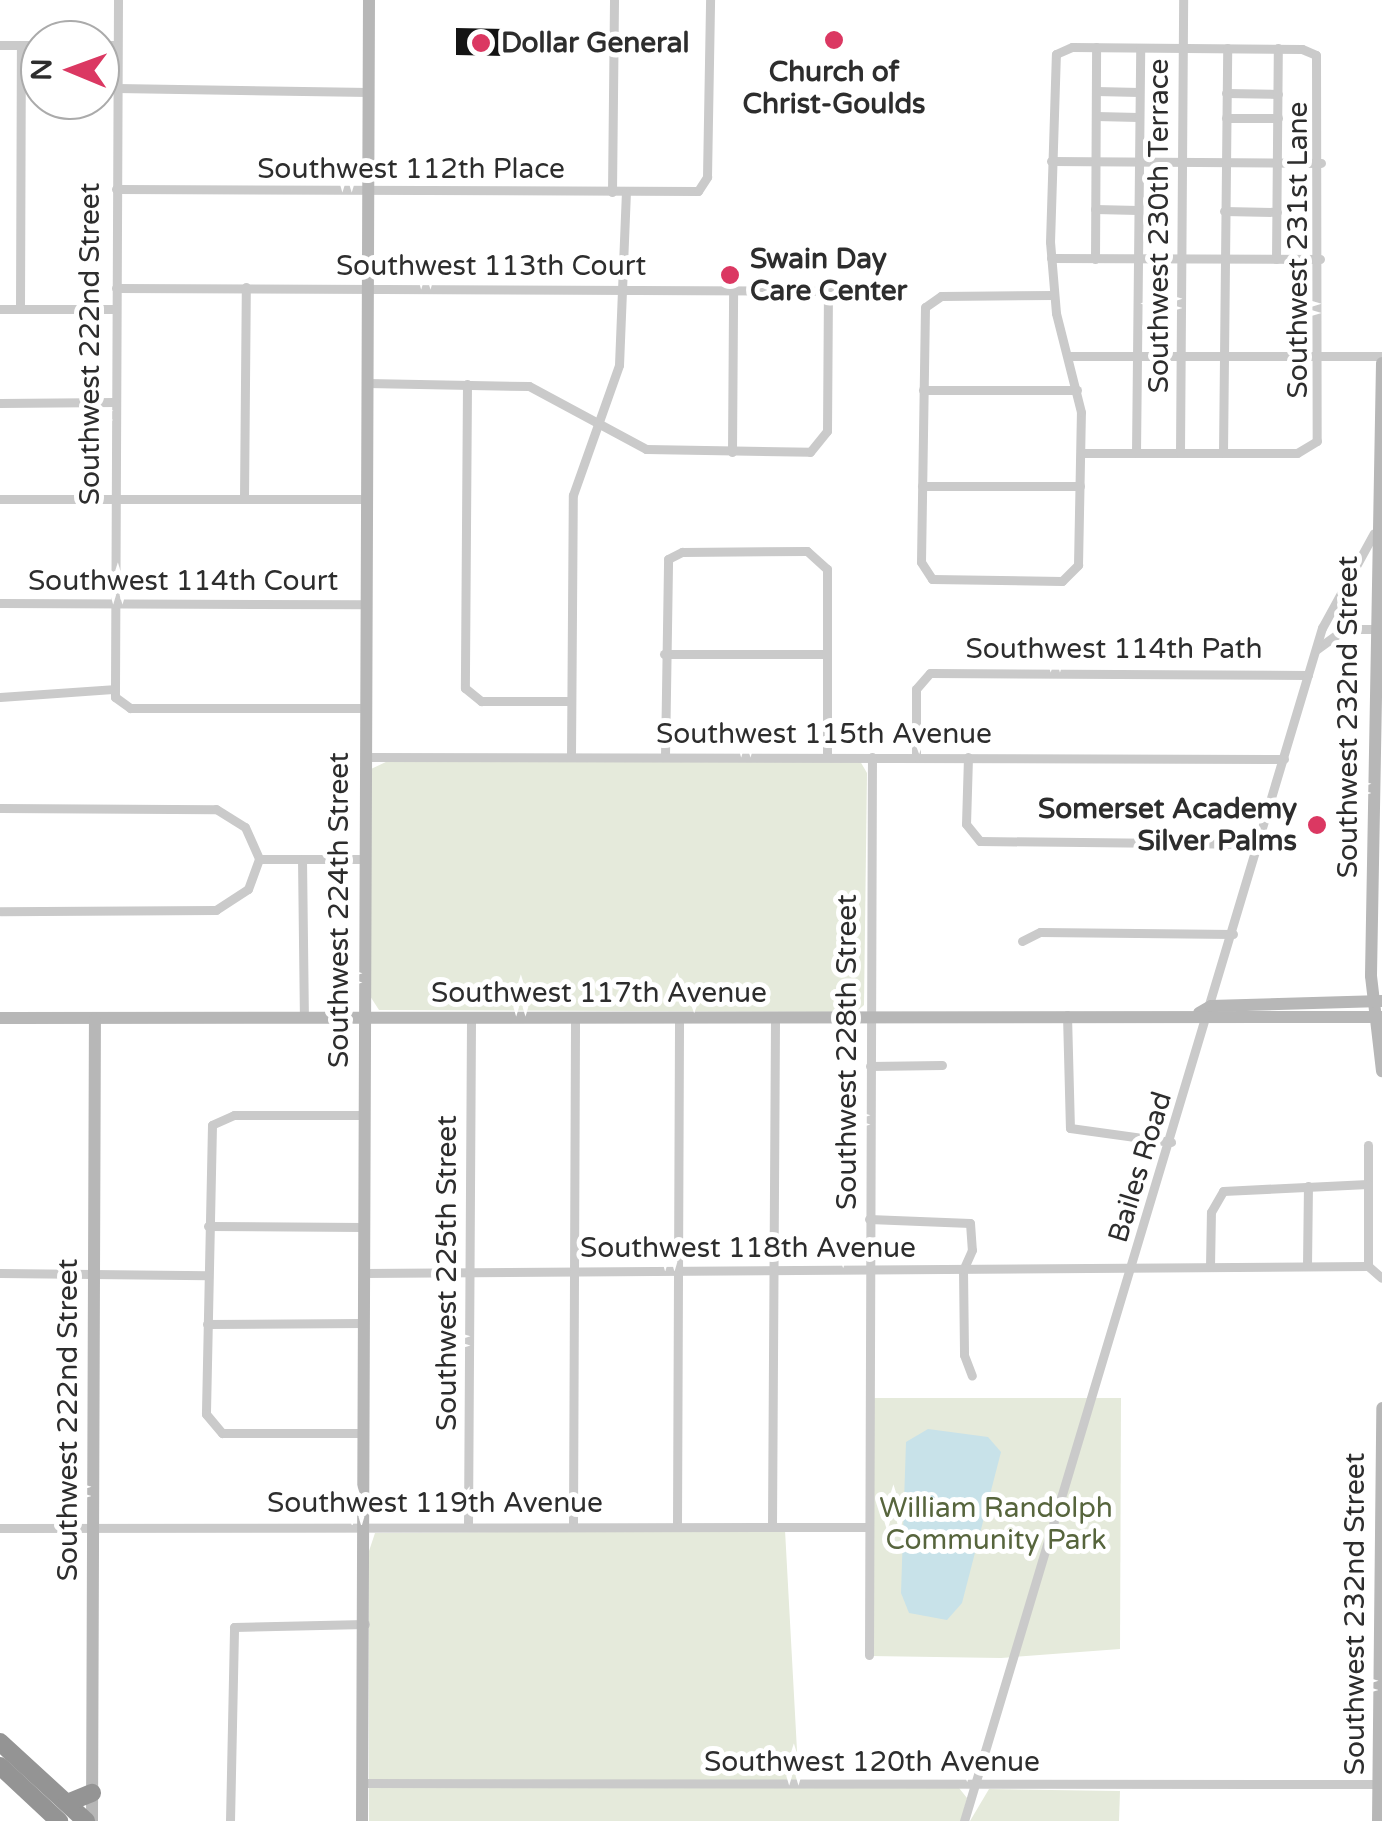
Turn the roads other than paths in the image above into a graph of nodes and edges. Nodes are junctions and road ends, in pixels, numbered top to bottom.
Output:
1 (369, 0) edge
2 (614, 0) edge
3 (710, 0) edge
4 (1183, 0) edge
5 (1096, 47) junction
6 (1140, 48) junction
7 (1183, 48) junction
8 (1227, 48) junction
9 (1278, 48) junction
10 (120, 88) edge
11 (1096, 91) junction
12 (369, 92) junction
13 (1139, 92) junction
14 (1226, 93) junction
15 (1278, 94) junction
16 (1096, 116) junction
17 (1138, 117) junction
18 (1226, 118) junction
19 (1278, 118) junction
20 (21, 120) edge
21 (117, 120) edge
22 (1051, 161) junction
23 (1095, 162) junction
24 (1139, 162) junction
25 (1182, 162) junction
26 (1225, 162) junction
27 (1278, 162) junction
28 (1321, 163) junction
29 (116, 189) junction
30 (368, 191) junction
31 (612, 192) junction
32 (626, 192) junction
33 (1095, 209) junction
34 (1138, 210) junction
35 (1224, 211) junction
36 (1277, 212) junction
37 (1051, 258) junction
38 (1095, 258) junction
39 (1138, 259) junction
40 (1182, 259) junction
41 (1224, 259) junction
42 (1276, 259) junction
43 (1320, 259) junction
44 (116, 288) junction
45 (246, 288) junction
46 (368, 288) junction
47 (624, 289) junction
48 (733, 290) junction
49 (828, 290) junction
50 (867, 291) dead end
51 (1054, 295) junction
52 (0, 309) edge
53 (20, 309) junction
54 (116, 309) junction
55 (1068, 356) junction
56 (1136, 356) junction
57 (1181, 356) junction
58 (1223, 356) junction
59 (1319, 356) junction
60 (1382, 356) edge
61 (1382, 363) edge
62 (367, 383) junction
63 (467, 384) junction
64 (923, 390) junction
65 (1076, 390) junction
66 (0, 402) edge
67 (115, 402) junction
68 (597, 424) junction
69 (732, 452) junction
70 (1081, 453) junction
71 (1136, 453) junction
72 (1180, 453) junction
73 (1223, 453) junction
74 (1379, 484) edge
75 (922, 486) junction
76 (1080, 486) junction
77 (244, 498) junction
78 (0, 499) edge
79 (114, 499) junction
80 (366, 499) junction
81 (1374, 532) junction
82 (0, 603) edge
83 (114, 604) junction
84 (366, 604) junction
85 (1334, 604) junction
86 (1345, 629) junction
87 (1377, 629) edge
88 (1316, 650) junction
89 (664, 654) junction
90 (826, 654) junction
91 (1308, 675) junction
92 (113, 689) junction
93 (0, 697) edge
94 (572, 701) junction
95 (365, 708) junction
96 (1377, 755) edge
97 (571, 756) junction
98 (665, 756) junction
99 (828, 757) junction
100 (872, 757) junction
101 (916, 757) junction
102 (968, 757) junction
103 (364, 758) junction
104 (1284, 759) junction
105 (0, 808) edge
106 (1258, 844) junction
107 (259, 859) junction
108 (302, 859) junction
109 (364, 859) junction
110 (0, 911) edge
111 (1232, 934) junction
112 (1022, 942) dead end
113 (1377, 1001) edge
114 (1206, 1012) junction
115 (1067, 1014) junction
116 (870, 1016) junction
117 (679, 1017) junction
118 (774, 1017) junction
119 (1377, 1017) edge
120 (0, 1018) edge
121 (304, 1018) junction
122 (364, 1018) junction
123 (575, 1018) junction
124 (95, 1019) junction
125 (471, 1019) junction
126 (942, 1065) dead end
127 (870, 1066) junction
128 (1382, 1071) edge
129 (362, 1115) junction
130 (1171, 1142) junction
131 (1368, 1145) dead end
132 (1368, 1184) junction
133 (1308, 1186) junction
134 (869, 1219) junction
135 (208, 1226) junction
136 (363, 1227) junction
137 (1307, 1266) junction
138 (1368, 1266) junction
139 (1210, 1268) junction
140 (1133, 1269) junction
141 (678, 1270) junction
142 (773, 1270) junction
143 (868, 1270) junction
144 (963, 1270) junction
145 (574, 1271) junction
146 (0, 1272) edge
147 (94, 1272) junction
148 (469, 1272) junction
149 (363, 1273) junction
150 (208, 1275) junction
151 (1382, 1278) edge
152 (363, 1323) junction
153 (207, 1324) junction
154 (972, 1376) dead end
155 (1382, 1408) edge
156 (363, 1433) junction
157 (1382, 1523) edge
158 (92, 1526) junction
159 (468, 1526) junction
160 (572, 1526) junction
161 (677, 1526) junction
162 (869, 1526) junction
163 (772, 1527) junction
164 (0, 1528) edge
165 (365, 1528) junction
166 (365, 1624) junction
167 (869, 1655) dead end
168 (0, 1742) edge
169 (0, 1758) edge
170 (0, 1766) edge
171 (362, 1783) junction
172 (976, 1784) junction
173 (1380, 1784) edge
174 (92, 1793) junction
175 (66, 1815) edge
176 (89, 1821) edge
177 (230, 1821) edge
178 (362, 1821) edge
179 (964, 1821) edge
180 (1378, 1821) edge

1 - 12 street, Southwest 224th Street
2 - 31 street
3 - 32 street, Southwest 112th Place
4 - 7 street, Southwest 230th Terrace
5 - 6 street
5 - 11 street
5 - 22 street
6 - 7 street
6 - 13 street
7 - 8 street
7 - 25 street, Southwest 230th Terrace
8 - 9 street
8 - 14 street
9 - 15 street
9 - 28 street, Southwest 231st Lane
10 - 12 street
11 - 13 street
11 - 16 street
12 - 30 street, Southwest 224th Street
13 - 17 street
14 - 15 street
14 - 18 street
15 - 19 street
16 - 17 street
16 - 23 street
17 - 24 street
18 - 19 street
18 - 26 street
19 - 27 street
20 - 53 street
21 - 29 street, Southwest 222nd Street
22 - 23 street
22 - 37 street
23 - 24 street
23 - 33 street
24 - 25 street
24 - 34 street
25 - 26 street
25 - 40 street, Southwest 230th Terrace
26 - 27 street
26 - 35 street
27 - 28 street
27 - 36 street
28 - 43 street, Southwest 231st Lane
29 - 30 street, Southwest 112th Place
29 - 44 street, Southwest 222nd Street
30 - 31 street, Southwest 112th Place
30 - 46 street, Southwest 224th Street
31 - 32 street, Southwest 112th Place
32 - 47 street
33 - 34 street
33 - 38 street
34 - 39 street
35 - 36 street
35 - 41 street
36 - 42 street
37 - 38 street
37 - 51 street
38 - 39 street
39 - 40 street
39 - 56 street
40 - 41 street
40 - 57 street, Southwest 230th Terrace
41 - 42 street
41 - 58 street
42 - 43 street
43 - 59 street, Southwest 231st Lane
44 - 45 street, Southwest 113th Court
44 - 54 street, Southwest 222nd Street
45 - 46 street, Southwest 113th Court
45 - 77 street
46 - 47 street, Southwest 113th Court
46 - 62 street, Southwest 224th Street
47 - 48 street, Southwest 113th Court
47 - 68 street
48 - 49 street, Southwest 113th Court
48 - 69 street
49 - 50 street, Southwest 113th Court
49 - 69 street
51 - 55 street
51 - 64 street
52 - 53 street
53 - 54 street
54 - 67 street, Southwest 222nd Street
55 - 56 street
55 - 65 street
56 - 57 street
56 - 71 street
57 - 58 street
57 - 72 street, Southwest 230th Terrace
58 - 59 street
58 - 73 street
59 - 60 street
59 - 73 street, Southwest 231st Lane
61 - 74 street, Southwest 232nd Street
62 - 63 street
62 - 80 street, Southwest 224th Street
63 - 68 street
63 - 94 street
64 - 65 street
64 - 75 street
65 - 70 street
66 - 67 street
67 - 79 street, Southwest 222nd Street
68 - 69 street
68 - 94 street
70 - 71 street
70 - 76 street
71 - 72 street
72 - 73 street
74 - 81 street, Southwest 232nd Street
75 - 76 street
75 - 76 street
77 - 79 street
77 - 80 street
78 - 79 street
79 - 83 street, Southwest 222nd Street
80 - 84 street, Southwest 224th Street
81 - 85 street, Bailes Road
81 - 87 street, Southwest 232nd Street
82 - 83 street, Southwest 114th Court
83 - 84 street, Southwest 114th Court
83 - 92 street, Southwest 222nd Street
84 - 95 street, Southwest 224th Street
85 - 86 street
85 - 88 street, Bailes Road
86 - 87 street
86 - 88 street
87 - 96 street, Southwest 232nd Street
88 - 91 street, Bailes Road
89 - 90 street
89 - 90 street
89 - 98 street
90 - 99 street
91 - 101 street, Southwest 114th Path
91 - 104 street, Bailes Road
92 - 93 street
92 - 95 street
94 - 97 street
95 - 103 street, Southwest 224th Street
96 - 113 street, Southwest 232nd Street
97 - 98 street, Southwest 115th Avenue
97 - 103 street, Southwest 115th Avenue
98 - 99 street, Southwest 115th Avenue
99 - 100 street, Southwest 115th Avenue
100 - 101 street, Southwest 115th Avenue
100 - 116 street, Southwest 228th Street
101 - 102 street, Southwest 115th Avenue
102 - 104 street, Southwest 115th Avenue
102 - 106 street
103 - 109 street, Southwest 224th Street
104 - 106 street, Bailes Road
105 - 107 street
106 - 111 street, Bailes Road
107 - 108 street
107 - 110 street
108 - 109 street
108 - 121 street, Southwest 224th Street
109 - 122 street, Southwest 224th Street
111 - 112 street
111 - 114 street, Bailes Road
113 - 114 street, Southwest 117th Avenue
113 - 119 street, Southwest 232nd Street
114 - 115 street, Southwest 117th Avenue
114 - 119 street, Southwest 117th Avenue
114 - 130 street, Bailes Road
115 - 116 street, Southwest 117th Avenue
115 - 130 street
116 - 118 street, Southwest 117th Avenue
116 - 127 street, Southwest 228th Street
117 - 118 street, Southwest 117th Avenue
117 - 123 street, Southwest 117th Avenue
117 - 141 street
118 - 142 street
119 - 128 street, Southwest 232nd Street
120 - 124 street, Southwest 117th Avenue
121 - 122 street, Southwest 117th Avenue
121 - 124 street, Southwest 117th Avenue
122 - 125 street, Southwest 117th Avenue
122 - 129 street, Southwest 224th Street
123 - 125 street, Southwest 117th Avenue
123 - 145 street
124 - 147 street, Southwest 222nd Street
125 - 148 street, Southwest 225th Street
126 - 127 street
127 - 134 street, Southwest 228th Street
129 - 135 street
129 - 136 street, Southwest 224th Street
130 - 140 street, Bailes Road
131 - 132 street
132 - 133 street
132 - 138 street
133 - 137 street
133 - 139 street
134 - 143 street, Southwest 228th Street
134 - 144 street
135 - 136 street
135 - 150 street
136 - 149 street, Southwest 224th Street
137 - 138 street, Southwest 118th Avenue
137 - 139 street, Southwest 118th Avenue
138 - 151 street
139 - 140 street, Southwest 118th Avenue
140 - 144 street, Southwest 118th Avenue
140 - 172 street, Bailes Road
141 - 142 street, Southwest 118th Avenue
141 - 145 street, Southwest 118th Avenue
141 - 161 street
142 - 143 street, Southwest 118th Avenue
142 - 163 street
143 - 144 street, Southwest 118th Avenue
143 - 162 street, Southwest 228th Street
144 - 154 street
145 - 148 street, Southwest 118th Avenue
145 - 160 street
146 - 147 street
147 - 150 street
147 - 158 street, Southwest 222nd Street
148 - 149 street, Southwest 118th Avenue
148 - 159 street, Southwest 225th Street
149 - 152 street, Southwest 224th Street
150 - 153 street
152 - 153 street
152 - 156 street, Southwest 224th Street
153 - 156 street
155 - 157 street, Southwest 232nd Street
156 - 165 street, Southwest 224th Street
157 - 173 street, Southwest 232nd Street
158 - 164 street, Southwest 119th Avenue
158 - 165 street, Southwest 119th Avenue
158 - 174 street, Southwest 222nd Street
159 - 160 street, Southwest 119th Avenue
159 - 165 street, Southwest 119th Avenue
160 - 161 street, Southwest 119th Avenue
161 - 163 street, Southwest 119th Avenue
162 - 163 street, Southwest 119th Avenue
162 - 167 street, Southwest 228th Street
165 - 166 street, Southwest 224th Street
166 - 171 street, Southwest 224th Street
166 - 177 street
168 - 175 highway
169 - 175 highway
170 - 175 highway
171 - 172 street, Southwest 120th Avenue
171 - 178 street, Southwest 224th Street
172 - 173 street, Southwest 120th Avenue
172 - 179 street, Bailes Road
173 - 180 street, Southwest 232nd Street
174 - 175 highway
174 - 176 street, Southwest 222nd Street
175 - 176 highway

